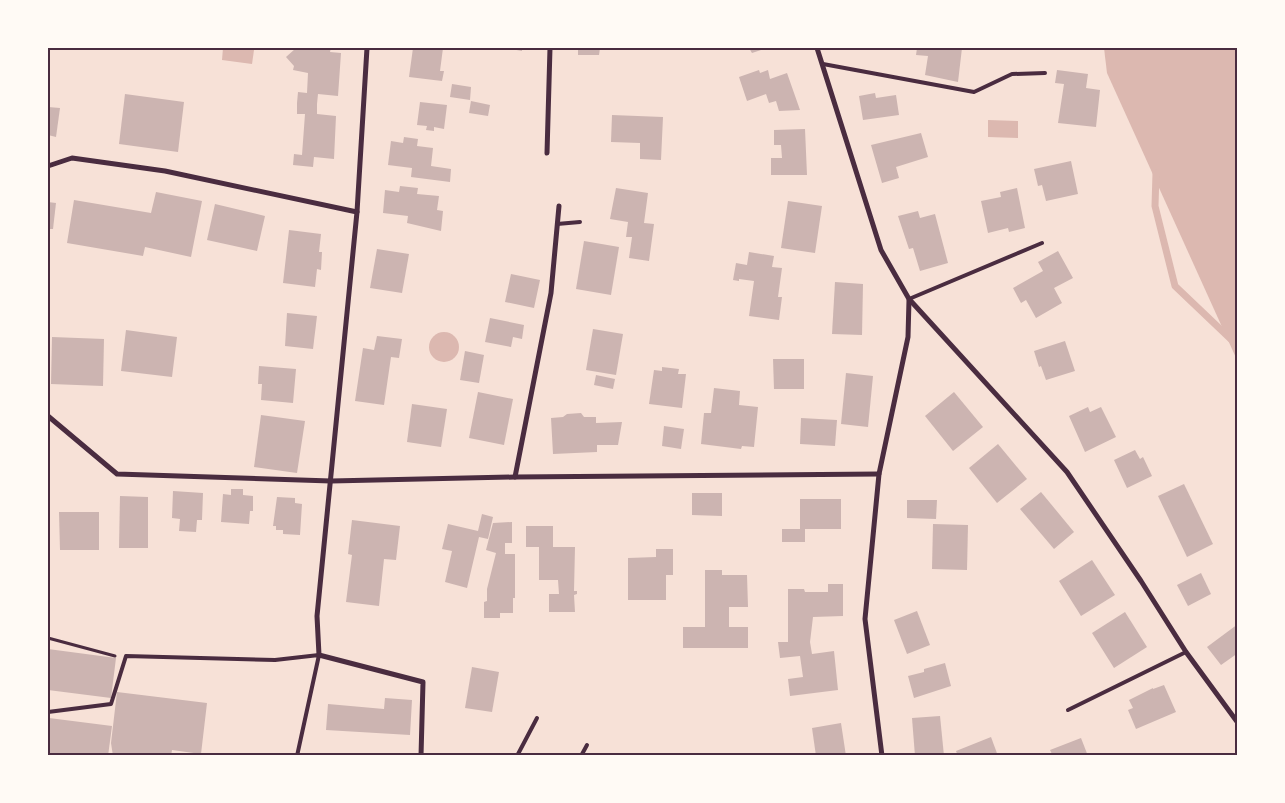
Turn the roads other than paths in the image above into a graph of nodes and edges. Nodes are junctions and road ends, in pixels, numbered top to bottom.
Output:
1 (367, 48) edge
2 (550, 48) edge
3 (817, 48) edge
4 (823, 64) junction
5 (1045, 73) dead end
6 (547, 152) dead end
7 (48, 166) edge
8 (559, 206) dead end
9 (357, 212) junction
10 (580, 222) dead end
11 (557, 224) junction
12 (1042, 243) dead end
13 (909, 299) junction
14 (48, 416) edge
15 (879, 474) junction
16 (515, 477) junction
17 (331, 481) junction
18 (1186, 652) junction
19 (319, 655) junction
20 (1068, 710) dead end
21 (48, 712) edge
22 (538, 718) dead end
23 (1238, 723) edge
24 (587, 746) dead end
25 (297, 756) edge
26 (420, 756) edge
27 (517, 756) edge
28 (581, 756) edge
29 (882, 756) edge

1 - 9 street
2 - 6 street
3 - 4 street
4 - 5 lane
4 - 13 street
7 - 9 street
8 - 11 street
9 - 17 street
10 - 11 lane
11 - 16 street
12 - 13 lane
13 - 15 street
13 - 18 street
14 - 17 street
15 - 16 street
15 - 29 street
16 - 17 street
17 - 19 street
18 - 20 lane
18 - 23 street
19 - 21 lane
19 - 25 lane
19 - 26 street
22 - 27 lane
24 - 28 lane

